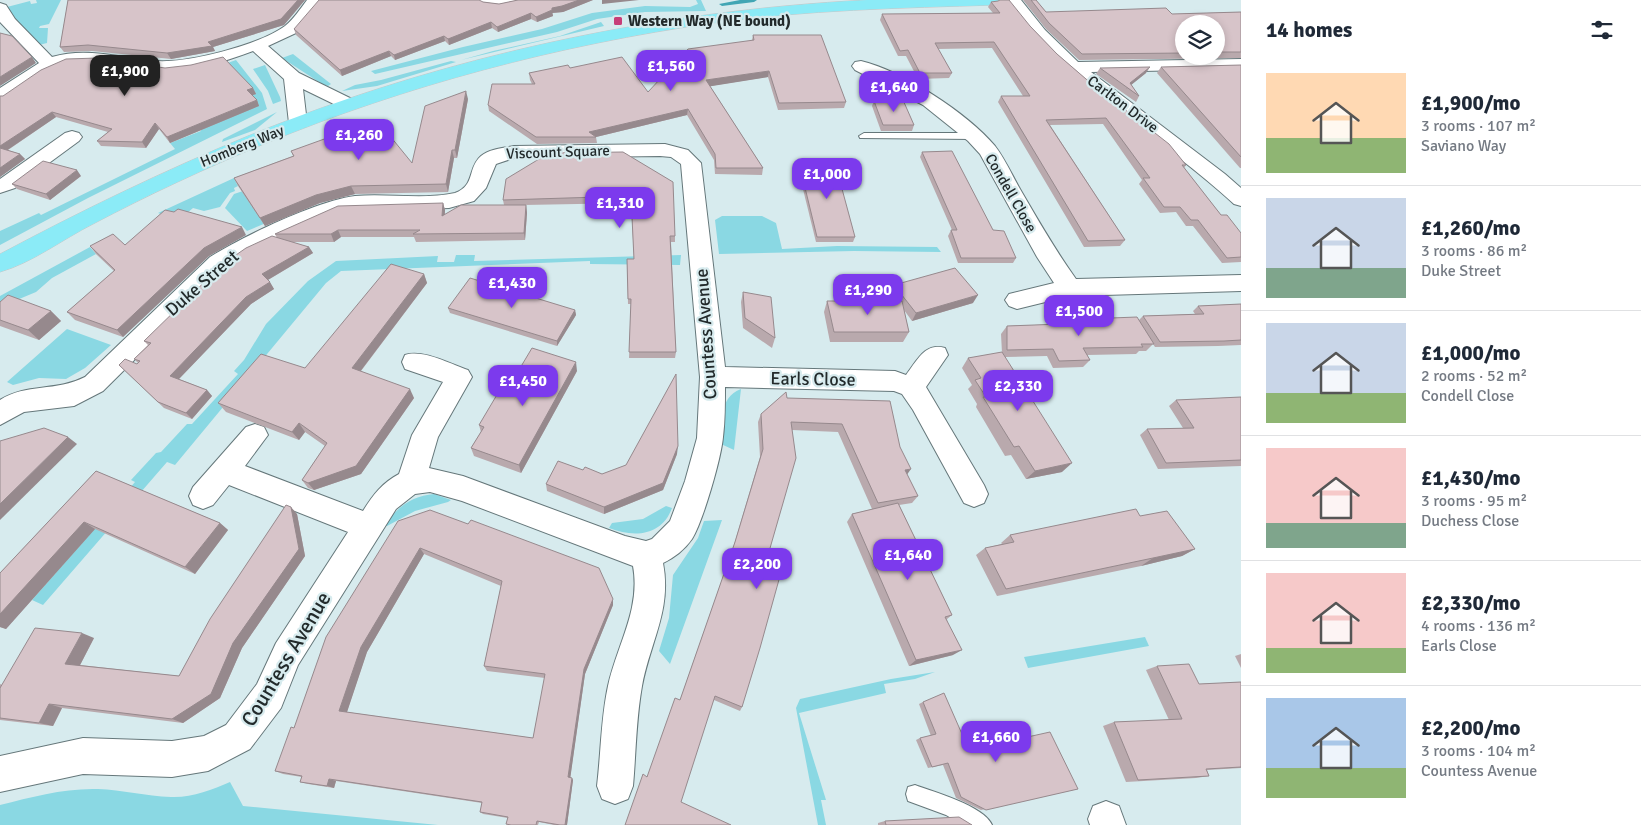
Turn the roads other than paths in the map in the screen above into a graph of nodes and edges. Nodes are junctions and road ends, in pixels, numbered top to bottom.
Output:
1 (315, 0) edge
2 (518, 0) edge
3 (995, 0) edge
4 (1013, 0) edge
5 (481, 4) edge
6 (0, 8) edge
7 (256, 45) junction
8 (872, 50) dead end
9 (49, 64) junction
10 (1241, 64) edge
11 (1075, 68) junction
12 (292, 77) junction
13 (0, 96) edge
14 (348, 104) junction
15 (298, 123) junction
16 (864, 136) dead end
17 (974, 136) junction
18 (72, 138) dead end
19 (694, 180) joint
20 (1, 197) edge
21 (1241, 198) edge
22 (428, 202) joint
23 (0, 264) edge
24 (1241, 283) edge
25 (1070, 288) junction
26 (1017, 300) dead end
27 (936, 355) dead end
28 (414, 362) dead end
29 (713, 376) junction
30 (911, 387) junction
31 (0, 414) edge
32 (255, 435) dead end
33 (225, 471) junction
34 (411, 482) junction
35 (974, 494) dead end
36 (203, 496) dead end
37 (369, 527) junction
38 (646, 554) junction
39 (0, 774) edge
40 (615, 786) dead end
41 (915, 794) dead end
42 (982, 825) edge

1 - 7 street
2 - 5 street
3 - 14 main road, Homberg Way
4 - 11 street, Carlton Drive
6 - 9 street
7 - 9 street
7 - 12 street
8 - 17 street, Condell Close
9 - 13 street
10 - 11 street
11 - 21 street, Carlton Drive
12 - 14 street
12 - 15 street
14 - 15 main road, Homberg Way
15 - 23 main road, Homberg Way
16 - 17 lane
17 - 25 street, Condell Close
18 - 20 street
19 - 22 street, Viscount Square
19 - 29 street, Countess Avenue
22 - 31 street, Duke Street
24 - 25 street
25 - 26 street
27 - 30 street
28 - 34 street
29 - 30 street, Earls Close
29 - 38 street, Countess Avenue
30 - 35 street
32 - 33 street
33 - 36 street
33 - 37 street
34 - 37 street, Countess Avenue
34 - 38 street
37 - 39 street, Countess Avenue
38 - 40 street
41 - 42 lane

